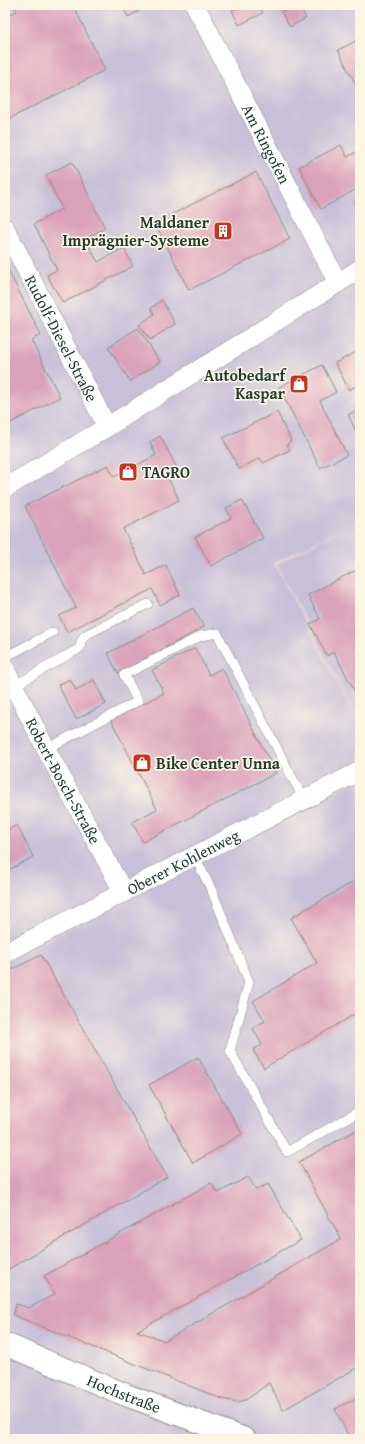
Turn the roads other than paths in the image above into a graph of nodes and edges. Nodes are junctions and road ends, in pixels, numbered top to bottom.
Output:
1 (195, 5) edge
2 (5, 228) edge
3 (360, 269) edge
4 (338, 283) junction
5 (107, 427) junction
6 (5, 488) edge
7 (148, 604) dead end
8 (53, 632) dead end
9 (5, 657) edge
10 (5, 669) edge
11 (14, 686) junction
12 (46, 750) junction
13 (360, 770) edge
14 (304, 800) junction
15 (194, 857) junction
16 (124, 893) junction
17 (5, 953) edge
18 (360, 1111) edge
19 (5, 1344) edge
20 (244, 1439) edge

1 - 4 street, Am Ringofen
2 - 5 street, Rudolf-Diesel-Straße
3 - 4 street
4 - 5 street
5 - 6 street
7 - 11 lane
8 - 9 lane
10 - 11 street, Robert-Bosch-Straße
11 - 12 street, Robert-Bosch-Straße
12 - 14 lane
12 - 16 street, Robert-Bosch-Straße
13 - 14 street, Oberer Kohlenweg
14 - 15 street, Oberer Kohlenweg
15 - 16 street, Oberer Kohlenweg
15 - 18 lane
16 - 17 street, Oberer Kohlenweg
19 - 20 street, Hochstraße

